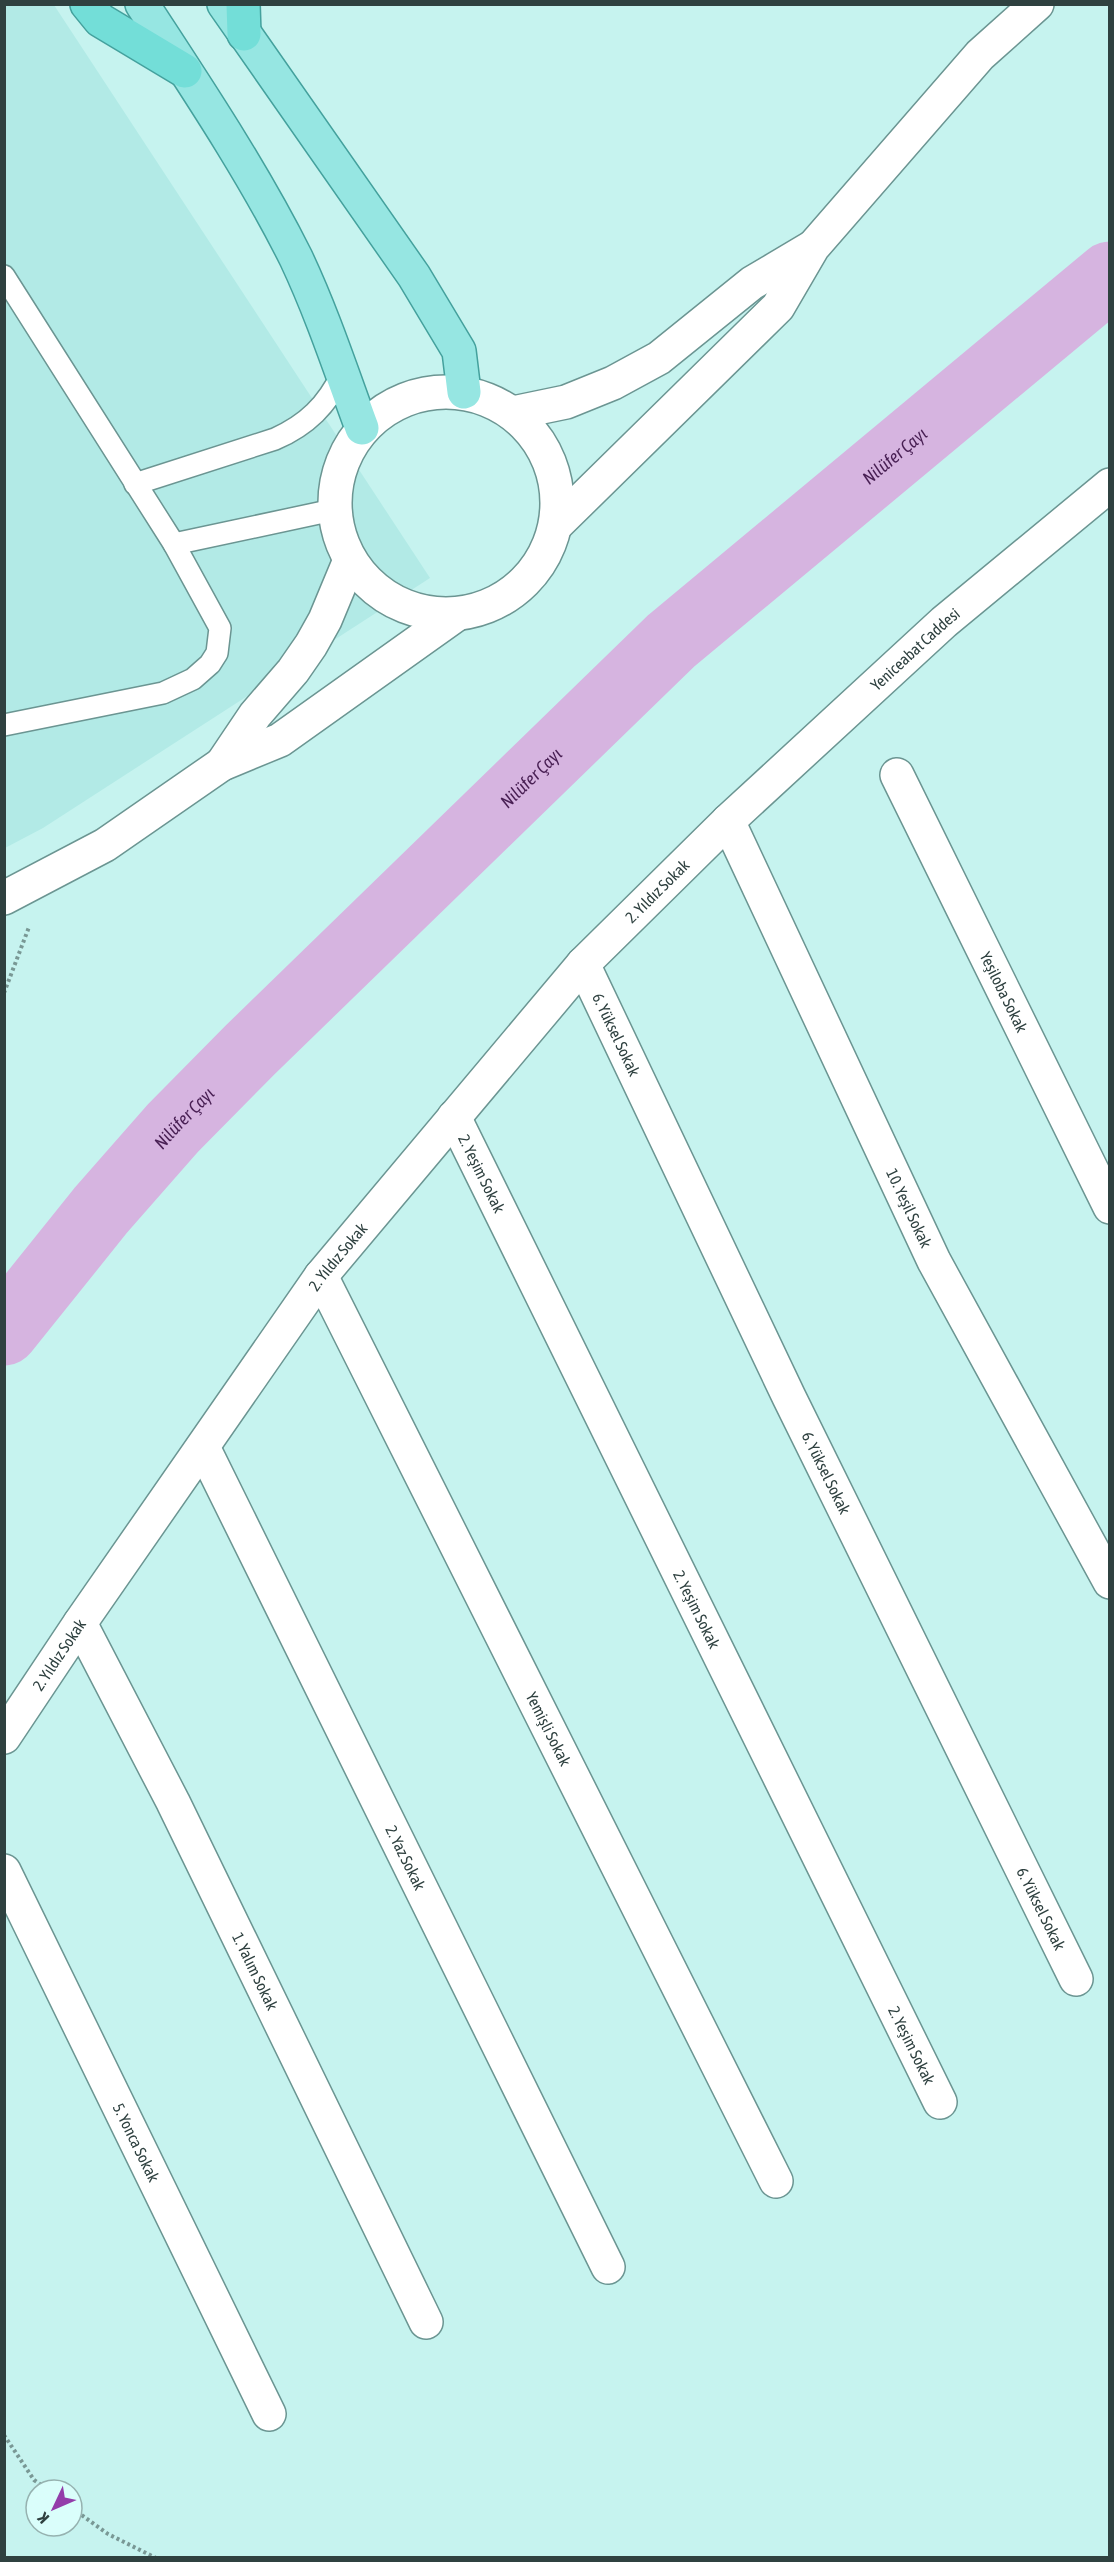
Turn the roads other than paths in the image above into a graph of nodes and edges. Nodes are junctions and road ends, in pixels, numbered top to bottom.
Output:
1 (87, 4) edge
2 (142, 4) edge
3 (224, 4) edge
4 (1037, 4) edge
5 (244, 19) edge
6 (185, 71) junction
7 (813, 248) junction
8 (4, 276) edge
9 (342, 374) junction
10 (464, 392) junction
11 (513, 413) junction
12 (362, 428) junction
13 (135, 484) junction
14 (1110, 486) edge
15 (333, 510) junction
16 (556, 525) junction
17 (174, 543) junction
18 (350, 560) junction
19 (457, 614) junction
20 (4, 725) edge
21 (222, 764) junction
22 (897, 775) dead end
23 (728, 821) junction
24 (4, 898) edge
25 (583, 964) junction
26 (454, 1117) junction
27 (1110, 1207) edge
28 (321, 1276) junction
29 (203, 1448) junction
30 (1110, 1582) edge
31 (80, 1623) junction
32 (4, 1737) edge
33 (4, 1871) edge
34 (1076, 1979) dead end
35 (940, 2102) dead end
36 (776, 2181) dead end
37 (608, 2267) dead end
38 (426, 2322) dead end
39 (269, 2414) dead end

1 - 6 highway
2 - 6 main road
3 - 5 main road
4 - 7 street
5 - 10 main road
6 - 9 main road
7 - 11 street
7 - 16 street
8 - 13 lane
9 - 12 main road
9 - 13 lane
10 - 11 street
10 - 12 street
11 - 16 street
12 - 15 street
13 - 17 lane
14 - 23 street, Yeniceabat Caddesi
15 - 17 lane
15 - 18 street
16 - 19 street
17 - 20 lane
18 - 19 street
18 - 21 street
19 - 21 street
21 - 24 street
22 - 27 street, Yeşiloba Sokak
23 - 25 street, 2. Yıldız Sokak
23 - 30 street, 10. Yeşil Sokak
25 - 26 street, 2. Yıldız Sokak
25 - 34 street, 6. Yüksel Sokak
26 - 28 street, 2. Yıldız Sokak
26 - 35 street, 2. Yeşim Sokak
28 - 29 street, 2. Yıldız Sokak
28 - 36 street, Yemişli Sokak
29 - 31 street, 2. Yıldız Sokak
29 - 37 street, 2. Yaz Sokak
31 - 32 street, 2. Yıldız Sokak
31 - 38 street, 1. Yalım Sokak
33 - 39 street, 5. Yonca Sokak

